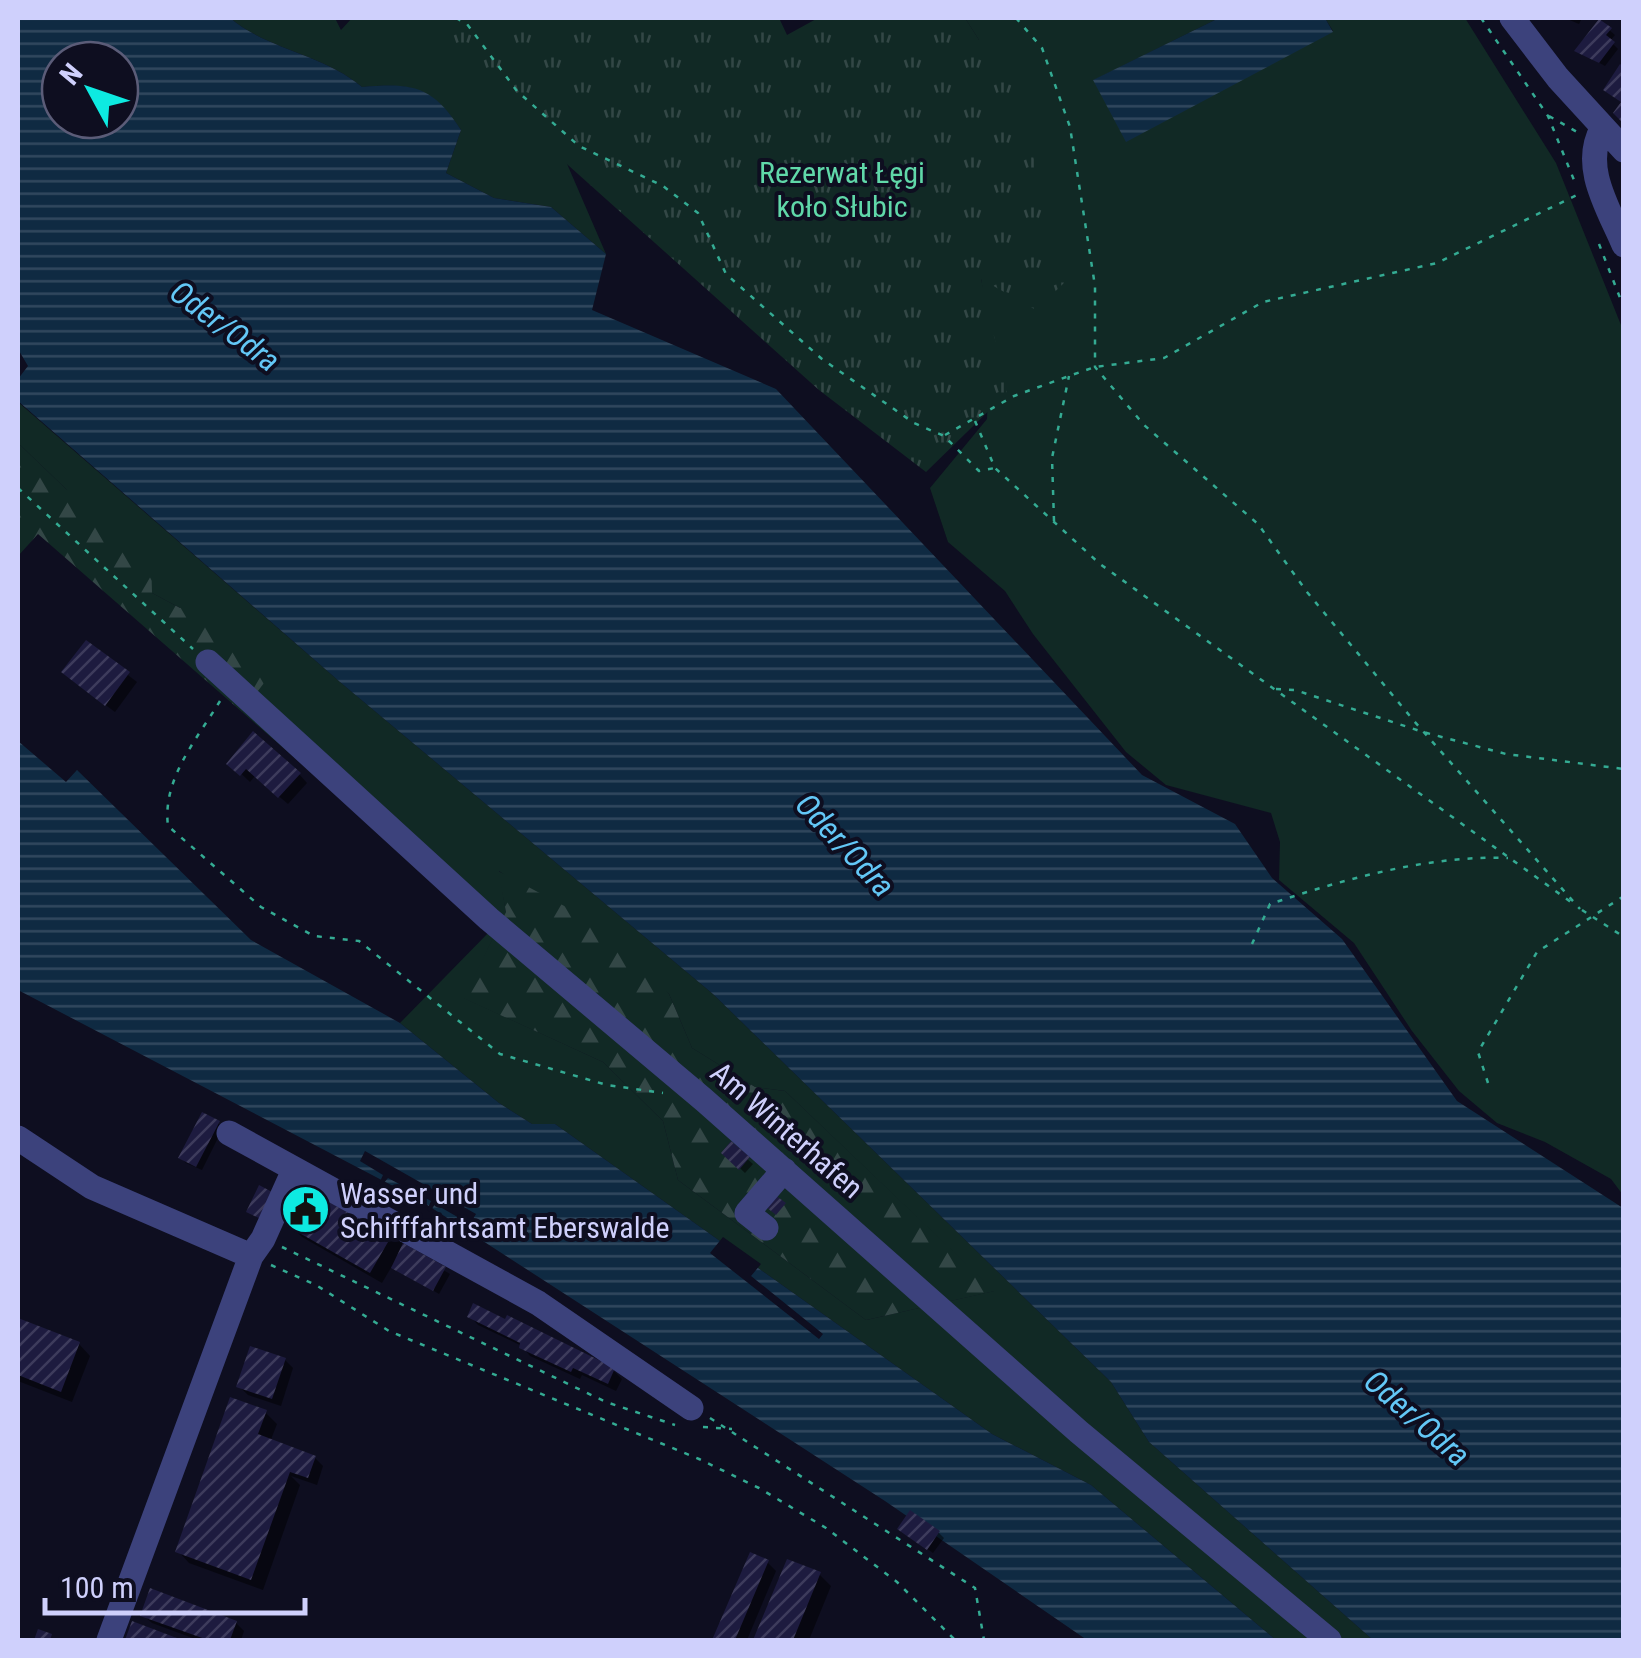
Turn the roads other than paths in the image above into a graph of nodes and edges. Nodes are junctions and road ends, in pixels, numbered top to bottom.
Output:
1 (1512, 18) edge
2 (1598, 136) junction
3 (1624, 150) edge
4 (1624, 245) edge
5 (208, 662) road end
6 (229, 1133) dead end
7 (18, 1138) edge
8 (294, 1170) junction
9 (784, 1170) junction
10 (766, 1228) dead end
11 (257, 1247) junction
12 (692, 1420) road end
13 (109, 1640) edge
14 (1330, 1640) edge

1 - 2 street
2 - 3 street
2 - 4 street
5 - 9 street, Am Winterhafen
6 - 8 street
7 - 11 street
8 - 11 street
8 - 12 street
9 - 10 street
9 - 14 street, Am Winterhafen
11 - 13 street

